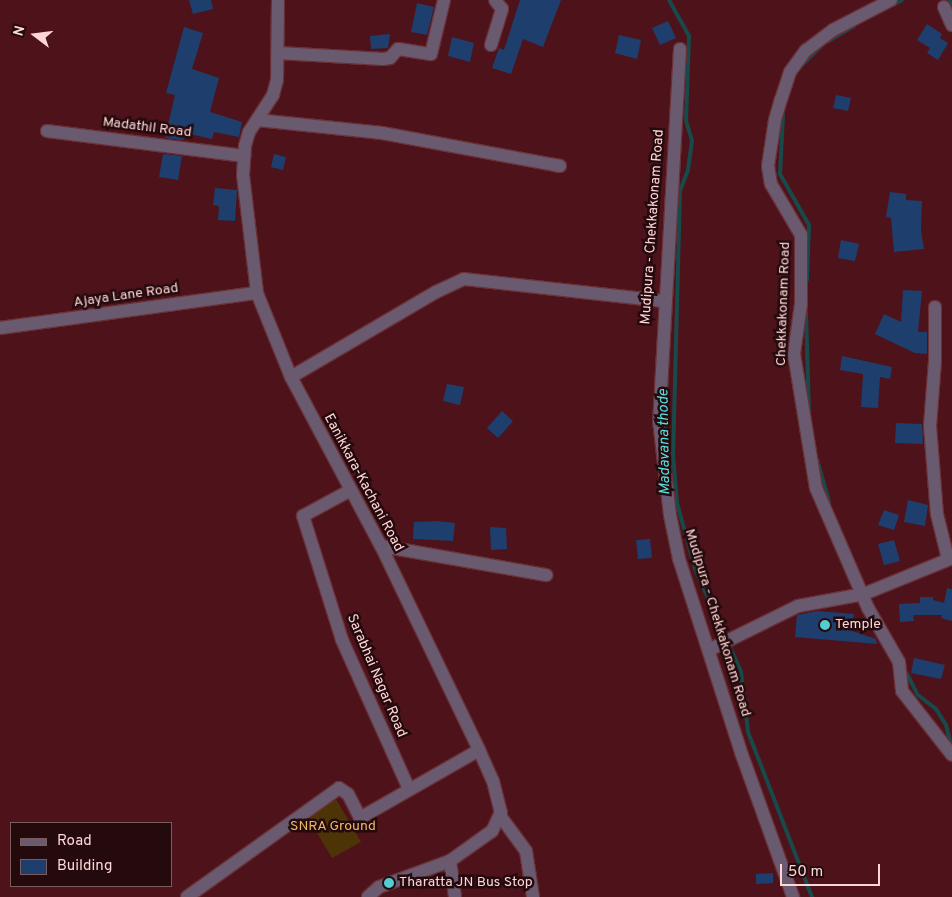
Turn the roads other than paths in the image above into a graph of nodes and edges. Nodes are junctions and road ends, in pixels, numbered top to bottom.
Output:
1 (278, 0) edge
2 (444, 0) edge
3 (495, 0) edge
4 (891, 0) edge
5 (944, 7) dead end
6 (952, 25) edge
7 (491, 44) dead end
8 (680, 49) dead end
9 (279, 53) junction
10 (257, 120) junction
11 (47, 131) dead end
12 (244, 156) junction
13 (560, 166) dead end
14 (257, 294) junction
15 (664, 301) junction
16 (935, 307) dead end
17 (0, 328) edge
18 (291, 377) junction
19 (349, 491) junction
20 (381, 546) junction
21 (950, 558) edge
22 (546, 575) dead end
23 (864, 594) junction
24 (709, 650) junction
25 (478, 750) junction
26 (952, 755) edge
27 (409, 789) junction
28 (501, 817) junction
29 (450, 861) junction
30 (188, 897) edge
31 (368, 897) edge
32 (455, 897) edge
33 (533, 897) edge
34 (793, 897) edge

1 - 9 street, Eanikkara-Kachani Road
2 - 9 street
3 - 7 street
4 - 23 street, Chekkakonam Road
5 - 6 street
8 - 15 street, Mudipura - Chekkakonam Road
9 - 10 street, Eanikkara-Kachani Road
10 - 12 street, Eanikkara-Kachani Road
10 - 13 street
11 - 12 street, Madathil Road
12 - 14 street, Eanikkara-Kachani Road
14 - 17 street, Ajaya Lane Road
14 - 18 street, Eanikkara-Kachani Road
15 - 18 street
15 - 24 street, Mudipura - Chekkakonam Road
16 - 21 street
18 - 19 street, Eanikkara-Kachani Road
19 - 20 street, Eanikkara-Kachani Road
19 - 27 street, Sarabhai Nagar Road
20 - 22 street
20 - 25 street, Eanikkara-Kachani Road
21 - 23 street
23 - 24 street
23 - 26 street, Chekkakonam Road
24 - 34 street, Mudipura - Chekkakonam Road
25 - 27 street
25 - 28 street, Eanikkara-Kachani Road
27 - 30 street
28 - 29 street
28 - 33 street
29 - 31 street
29 - 32 street

